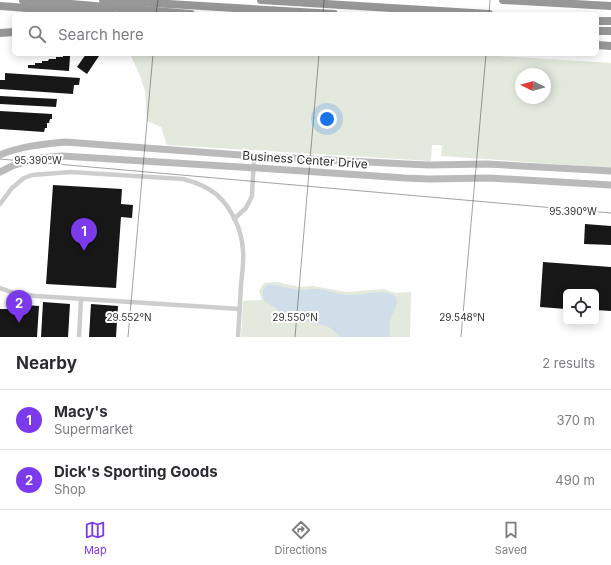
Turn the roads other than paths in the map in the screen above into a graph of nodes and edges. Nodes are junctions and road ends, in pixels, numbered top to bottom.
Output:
1 (23, 0) edge
2 (103, 0) edge
3 (261, 0) edge
4 (503, 0) edge
5 (0, 6) edge
6 (611, 6) edge
7 (83, 12) edge
8 (169, 12) edge
9 (301, 12) edge
10 (457, 12) edge
11 (599, 21) edge
12 (611, 22) edge
13 (599, 31) edge
14 (12, 32) edge
15 (611, 32) edge
16 (0, 33) edge
17 (599, 44) edge
18 (611, 45) edge
19 (65, 142) junction
20 (0, 155) edge
21 (65, 156) junction
22 (254, 156) junction
23 (455, 165) junction
24 (538, 166) junction
25 (254, 168) junction
26 (611, 171) edge
27 (0, 172) edge
28 (455, 179) junction
29 (538, 181) junction
30 (611, 184) edge
31 (0, 204) edge
32 (234, 219) junction
33 (0, 288) edge
34 (81, 299) junction
35 (240, 309) junction
36 (79, 337) edge
37 (238, 337) edge

1 - 8 highway
2 - 9 highway
3 - 10 highway
4 - 6 highway
5 - 7 highway
11 - 12 highway
13 - 15 highway
14 - 16 highway
17 - 18 highway
19 - 20 street, Business Center Drive
19 - 21 street
19 - 22 street, Business Center Drive
21 - 25 street, Business Center Drive
21 - 27 street, Business Center Drive
22 - 23 street, Business Center Drive
22 - 25 street
23 - 24 street, Business Center Drive
23 - 28 street
24 - 26 street, Business Center Drive
24 - 29 street
25 - 28 street, Business Center Drive
25 - 32 street
28 - 29 street, Business Center Drive
29 - 30 street, Business Center Drive
31 - 32 street
32 - 35 street
33 - 34 street
34 - 35 street
34 - 36 street
35 - 37 street

